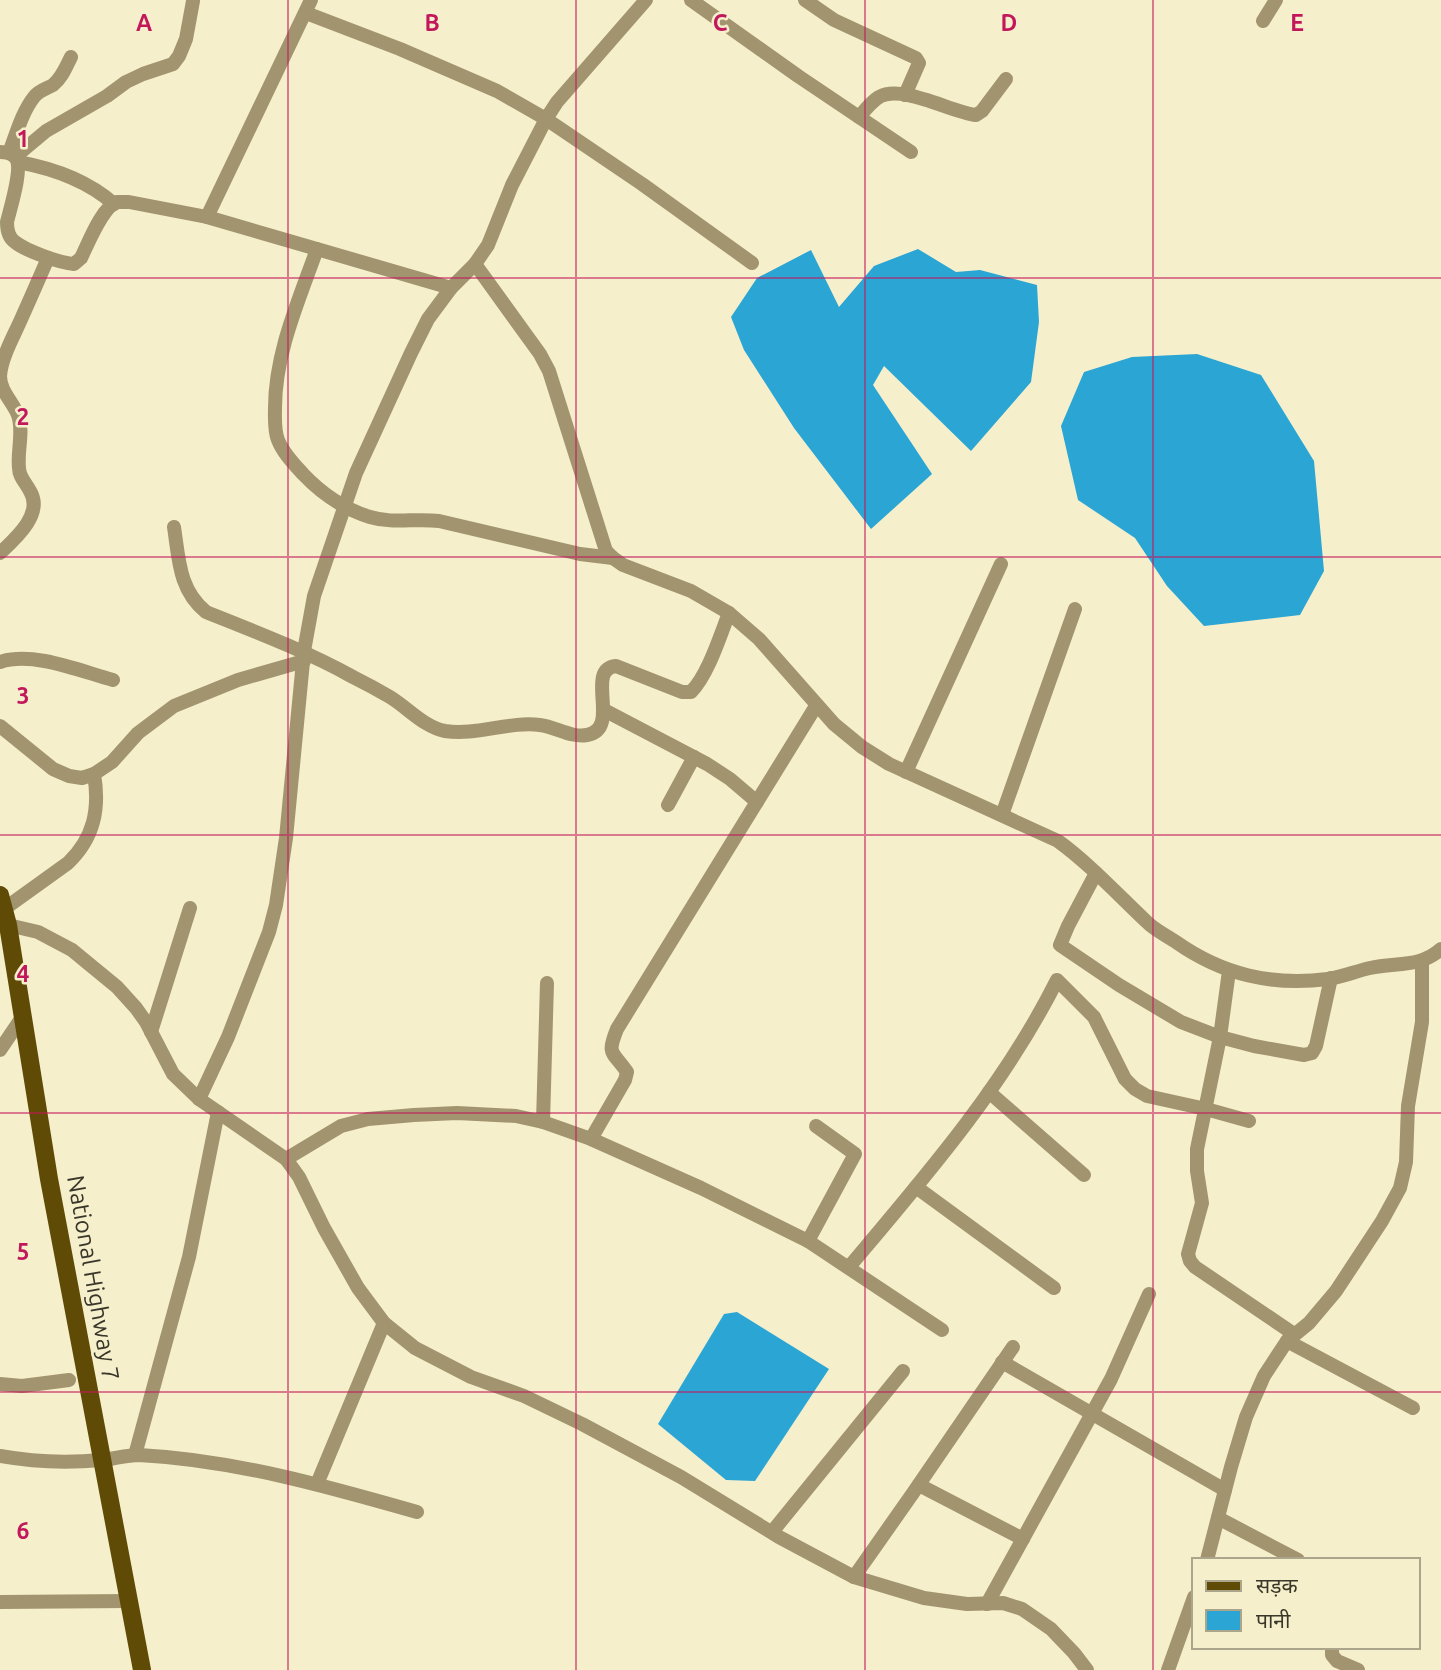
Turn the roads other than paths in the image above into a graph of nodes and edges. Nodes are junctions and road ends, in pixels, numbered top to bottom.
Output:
1 (646, 0) edge
2 (691, 0) edge
3 (805, 0) edge
4 (1276, 0) edge
5 (193, 1) edge
6 (309, 6) edge
7 (1264, 21) dead end
8 (71, 57) dead end
9 (1006, 79) dead end
10 (905, 95) junction
11 (859, 117) junction
12 (546, 119) junction
13 (911, 152) dead end
14 (10, 156) edge
15 (114, 204) junction
16 (206, 217) junction
17 (317, 249) junction
18 (48, 258) junction
19 (752, 263) dead end
20 (474, 264) junction
21 (451, 288) junction
22 (0, 385) edge
23 (344, 506) junction
24 (174, 527) dead end
25 (0, 553) edge
26 (613, 558) junction
27 (1001, 564) dead end
28 (1075, 609) dead end
29 (729, 613) junction
30 (304, 656) junction
31 (0, 662) edge
32 (113, 680) dead end
33 (816, 706) junction
34 (604, 710) junction
35 (0, 726) edge
36 (695, 757) junction
37 (906, 772) junction
38 (94, 774) junction
39 (757, 802) junction
40 (668, 805) dead end
41 (1002, 815) junction
42 (1096, 873) junction
43 (190, 908) dead end
44 (4, 909) edge
45 (1441, 949) edge
46 (1422, 962) junction
47 (1229, 971) junction
48 (1331, 978) junction
49 (547, 983) dead end
50 (23, 1016) junction
51 (151, 1032) junction
52 (1220, 1037) junction
53 (0, 1050) edge
54 (989, 1092) junction
55 (199, 1099) junction
56 (1206, 1109) junction
57 (218, 1112) junction
58 (1249, 1121) dead end
59 (543, 1122) junction
60 (816, 1126) dead end
61 (592, 1139) junction
62 (286, 1159) junction
63 (1084, 1175) dead end
64 (916, 1187) junction
65 (808, 1241) junction
66 (849, 1267) junction
67 (1054, 1288) dead end
68 (1149, 1294) dead end
69 (384, 1323) junction
70 (942, 1330) dead end
71 (1290, 1338) junction
72 (1013, 1346) dead end
73 (1003, 1362) junction
74 (903, 1371) dead end
75 (69, 1380) dead end
76 (0, 1384) edge
77 (1413, 1408) dead end
78 (1092, 1413) junction
79 (135, 1455) junction
80 (0, 1456) edge
81 (101, 1460) junction
82 (317, 1484) junction
83 (919, 1485) junction
84 (1225, 1490) junction
85 (417, 1512) dead end
86 (1218, 1518) junction
87 (772, 1532) junction
88 (1023, 1539) junction
89 (1208, 1558) edge
90 (1293, 1558) edge
91 (854, 1577) junction
92 (128, 1601) junction
93 (0, 1602) edge
94 (1192, 1603) edge
95 (987, 1604) junction
96 (1332, 1649) edge
97 (142, 1670) edge
98 (1087, 1670) edge
99 (1168, 1670) edge
100 (1358, 1670) edge

1 - 12 street
2 - 11 street
3 - 10 street
4 - 7 street
5 - 14 street
6 - 12 street
6 - 16 street
8 - 14 street
9 - 10 street
10 - 11 street
11 - 13 street
12 - 19 street
12 - 20 street
14 - 15 street
14 - 18 street
15 - 16 street
15 - 18 street
16 - 17 street
17 - 21 street
17 - 23 street
18 - 22 street
20 - 21 street
20 - 26 street
21 - 23 street
22 - 25 street
23 - 26 street
23 - 30 street
24 - 30 street
26 - 29 street
27 - 37 street
28 - 41 street
29 - 33 street
29 - 34 street
30 - 34 street
30 - 38 street
30 - 55 street
31 - 32 street
33 - 37 street
33 - 39 street
34 - 36 street
35 - 38 street
36 - 39 street
36 - 40 street
37 - 41 street
38 - 44 street
39 - 61 street
41 - 42 street
42 - 47 street
42 - 52 street
43 - 51 street
44 - 50 main road, National Highway 7
44 - 51 street
45 - 46 street
46 - 48 street
46 - 71 street
47 - 48 street
47 - 52 street
48 - 52 street
49 - 59 street
50 - 53 street
50 - 81 main road, National Highway 7
51 - 55 street
52 - 56 street
54 - 56 street
54 - 63 street
54 - 64 street
55 - 57 street
56 - 58 street
56 - 71 street
57 - 62 street
57 - 79 street
59 - 61 street
59 - 62 street
60 - 65 street
61 - 65 street
62 - 69 street
64 - 66 street
64 - 67 street
65 - 66 street
66 - 70 street
68 - 78 street
69 - 82 street
69 - 87 street
71 - 77 street
71 - 84 street
72 - 73 street
73 - 78 street
73 - 83 street
74 - 87 street
75 - 76 street
78 - 84 street
78 - 88 street
79 - 81 street
79 - 82 street
80 - 81 street
81 - 92 main road, National Highway 7
82 - 85 street
83 - 88 street
83 - 91 street
84 - 86 street
86 - 89 street
86 - 90 street
87 - 91 street
88 - 95 street
91 - 95 street
92 - 93 street
92 - 97 main road, National Highway 7
94 - 99 street
95 - 98 street
96 - 100 street

